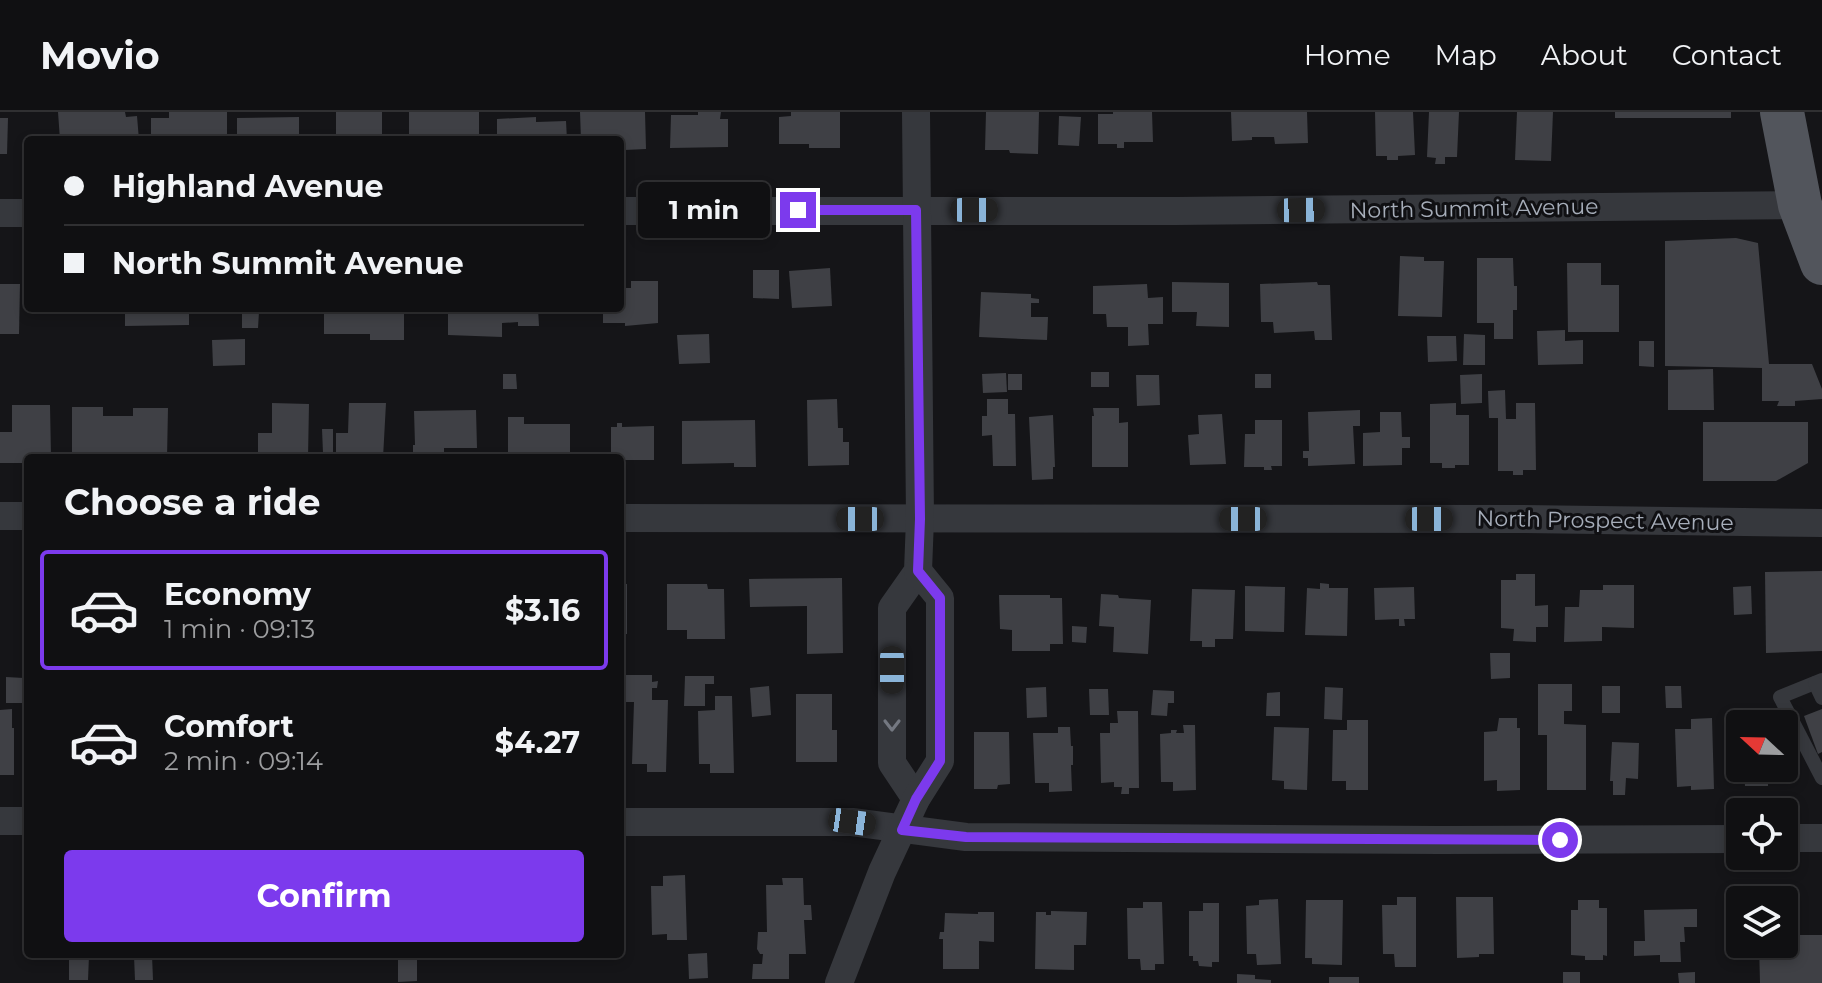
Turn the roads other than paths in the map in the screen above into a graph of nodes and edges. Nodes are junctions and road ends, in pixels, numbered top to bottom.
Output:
1 (916, 112) edge
2 (1782, 112) edge
3 (1800, 205) junction
4 (916, 210) junction
5 (624, 211) edge
6 (0, 213) edge
7 (24, 213) edge
8 (1822, 263) edge
9 (0, 516) edge
10 (24, 516) edge
11 (624, 518) edge
12 (920, 519) junction
13 (1822, 523) edge
14 (918, 571) junction
15 (1819, 682) edge
16 (1822, 698) edge
17 (1822, 778) edge
18 (916, 799) junction
19 (0, 821) edge
20 (24, 821) edge
21 (624, 822) edge
22 (902, 830) junction
23 (1798, 838) edge
24 (1822, 838) edge
25 (1726, 839) edge
26 (839, 983) edge

1 - 4 street
2 - 3 main road
3 - 4 street, North Summit Avenue
3 - 8 main road
4 - 5 street, North Summit Avenue
4 - 12 street
6 - 7 street
9 - 10 street
11 - 12 street, North Prospect Avenue
12 - 13 street, North Prospect Avenue
12 - 14 street
14 - 18 street
14 -> 18 street
15 - 16 lane
15 - 17 lane
18 - 22 street
19 - 20 street
21 - 22 street
22 - 25 street
22 - 26 street
23 - 24 street

